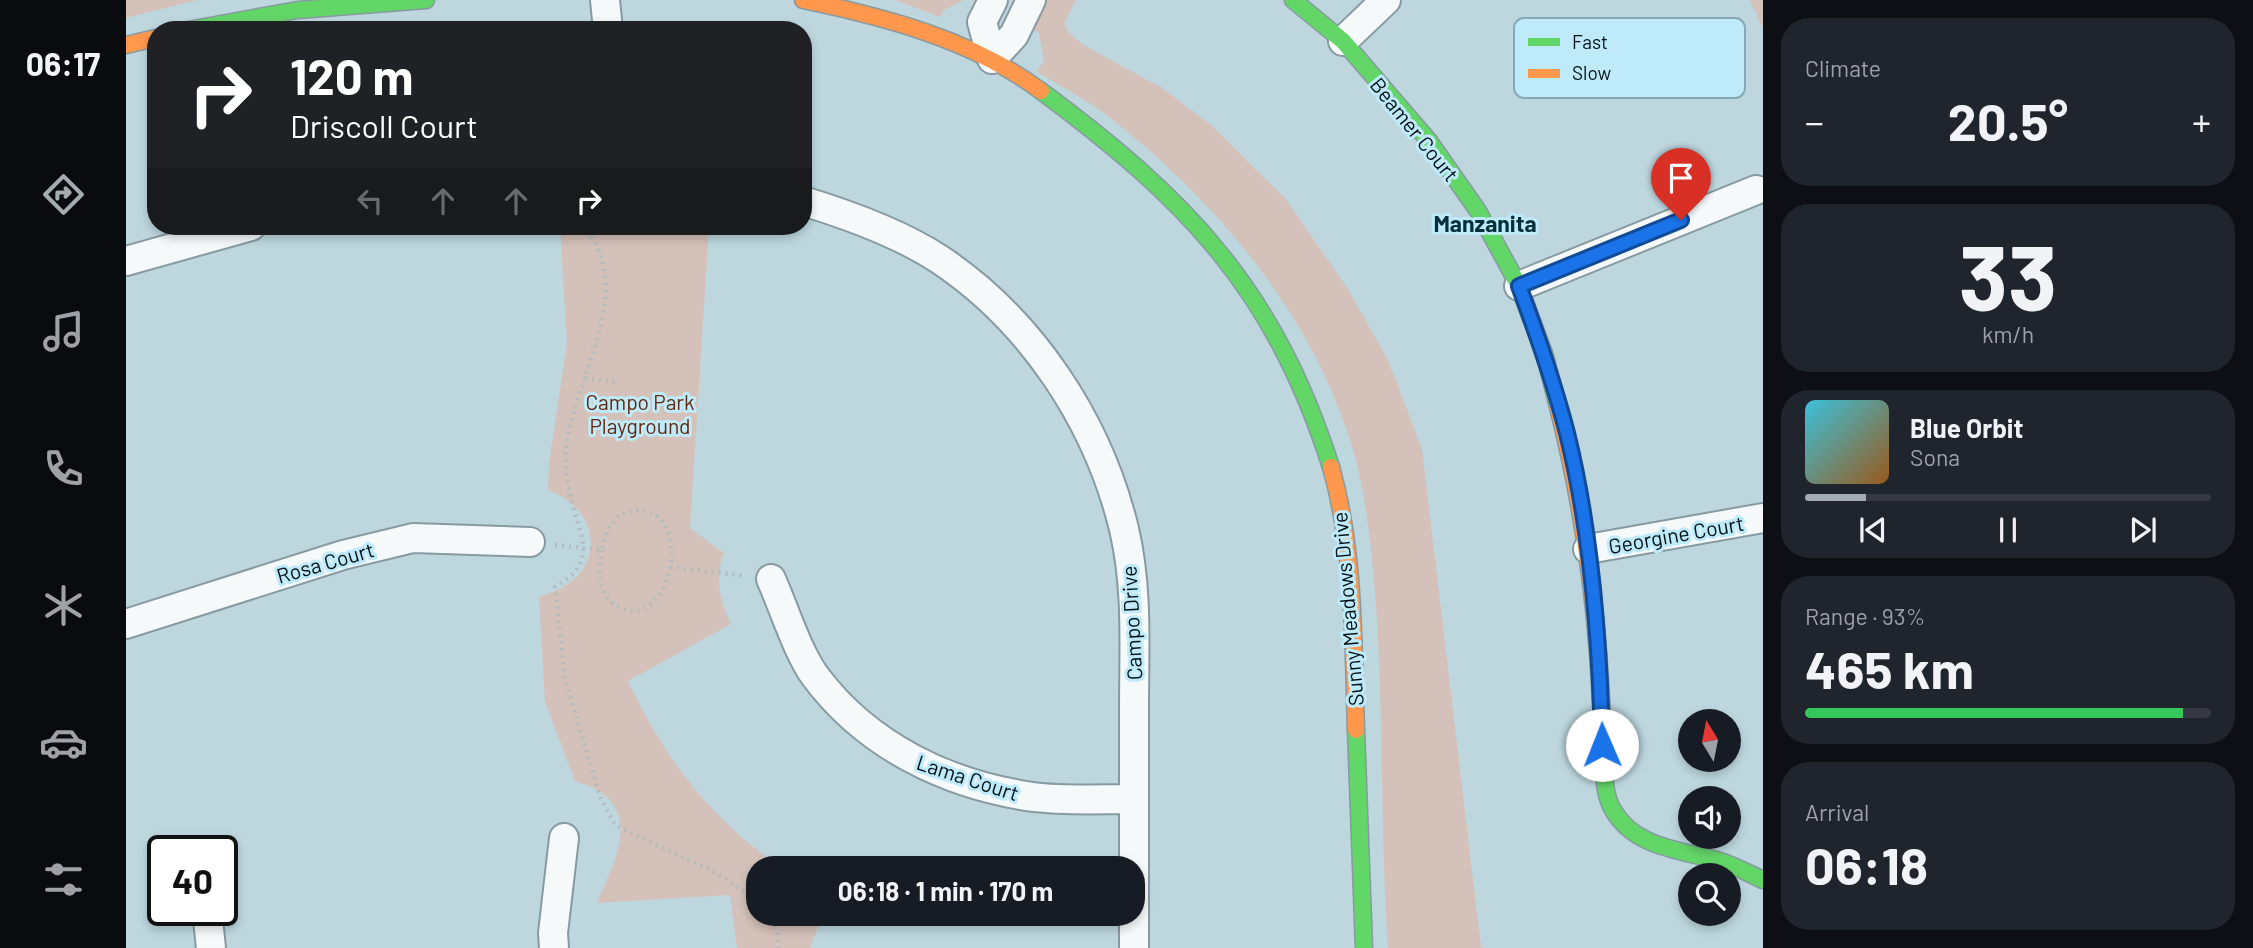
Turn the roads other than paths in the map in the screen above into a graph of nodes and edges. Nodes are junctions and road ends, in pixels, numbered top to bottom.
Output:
1 (426, 0) edge
2 (605, 0) edge
3 (803, 0) edge
4 (993, 0) edge
5 (1031, 0) edge
6 (1293, 0) edge
7 (1386, 0) edge
8 (238, 21) edge
9 (607, 21) edge
10 (147, 40) edge
11 (1343, 41) junction
12 (126, 45) edge
13 (992, 59) junction
14 (1756, 190) dead end
15 (812, 204) edge
16 (219, 235) edge
17 (126, 261) edge
18 (1519, 286) junction
19 (1763, 518) edge
20 (530, 542) road end
21 (1588, 549) junction
22 (771, 579) road end
23 (126, 624) edge
24 (1134, 800) junction
25 (564, 838) dead end
26 (1763, 880) edge
27 (209, 926) edge
28 (211, 948) edge
29 (554, 948) edge
30 (1135, 948) edge
31 (1364, 948) edge

1 - 8 street
2 - 9 street
3 - 13 street, Sunny Meadows Drive
4 - 13 street
5 - 13 street
6 - 11 street, Beamer Court
7 - 11 street
10 - 12 street
11 - 18 street, Beamer Court
13 - 31 street, Sunny Meadows Drive
14 - 18 street
15 - 24 street, Campo Drive
16 - 17 street
18 - 21 street, Beamer Court
19 - 21 street, Georgine Court
20 - 23 street, Rosa Court
21 - 26 street, Beamer Court
22 - 24 street, Lama Court
24 - 30 street, Campo Drive
25 - 29 street
27 - 28 street

